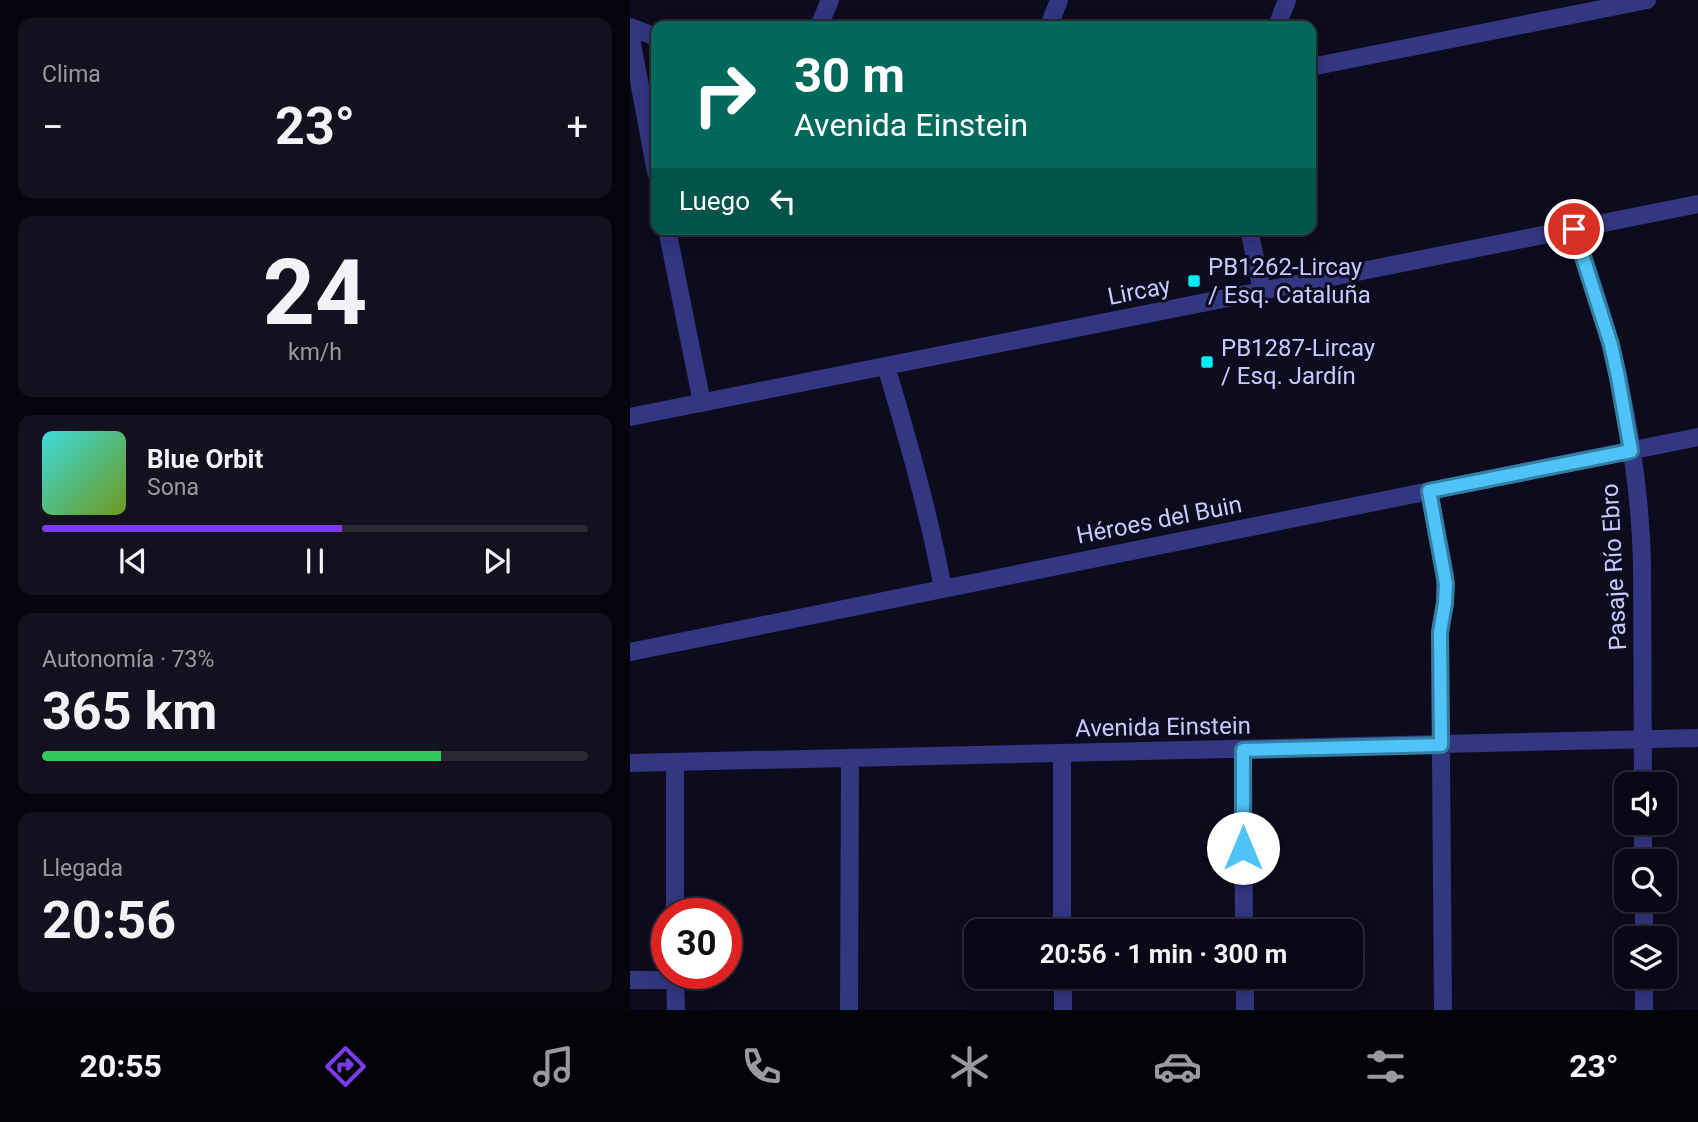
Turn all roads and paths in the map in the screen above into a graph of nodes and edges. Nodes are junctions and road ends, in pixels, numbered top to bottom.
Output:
1 (830, 0) edge
2 (1059, 0) edge
3 (1287, 0) edge
4 (1647, 0) edge
5 (821, 21) edge
6 (1051, 21) edge
7 (1279, 21) edge
8 (630, 27) edge
9 (630, 33) edge
10 (651, 35) edge
11 (1316, 66) edge
12 (651, 145) edge
13 (1698, 204) edge
14 (1574, 229) junction
15 (668, 235) edge
16 (1251, 235) edge
17 (1262, 291) junction
18 (886, 366) junction
19 (702, 403) junction
20 (630, 417) edge
21 (1698, 437) edge
22 (1631, 451) junction
23 (1429, 491) junction
24 (943, 589) junction
25 (630, 652) edge
26 (1698, 738) edge
27 (1643, 740) junction
28 (1441, 745) junction
29 (1243, 750) junction
30 (1062, 754) junction
31 (850, 759) junction
32 (675, 762) junction
33 (630, 763) edge
34 (1643, 772) edge
35 (675, 898) edge
36 (1062, 919) edge
37 (1244, 919) edge
38 (651, 978) edge
39 (630, 980) edge
40 (675, 989) edge
41 (1063, 989) edge
42 (1245, 989) edge
43 (1644, 989) edge
44 (676, 1010) edge
45 (849, 1010) edge
46 (1063, 1010) edge
47 (1245, 1010) edge
48 (1443, 1010) edge
49 (1644, 1010) edge

1 - 5 street
2 - 6 street
3 - 7 street
4 - 11 street
8 - 10 street
9 - 12 street
13 - 14 street, Lircay
14 - 17 street, Lircay
14 - 22 street, Pasaje Río Ebro
15 - 19 street
16 - 17 street
17 - 18 street, Lircay
18 - 19 street, Lircay
18 - 24 street
19 - 20 street, Lircay
21 - 22 street, Héroes del Buin
22 - 23 street, Héroes del Buin
22 - 27 street, Pasaje Río Ebro
23 - 24 street, Héroes del Buin
23 - 28 street
24 - 25 street, Héroes del Buin
26 - 27 street, Avenida Einstein
27 - 28 street, Avenida Einstein
27 - 34 street, Pasaje Río Ebro
28 - 29 street, Avenida Einstein
28 - 48 street
29 - 30 street, Avenida Einstein
29 - 37 street
30 - 31 street, Avenida Einstein
30 - 36 street
31 - 32 street, Avenida Einstein
31 - 45 street
32 - 33 street, Avenida Einstein
32 - 35 street
38 - 39 street
40 - 44 street
41 - 46 street
42 - 47 street
43 - 49 street

